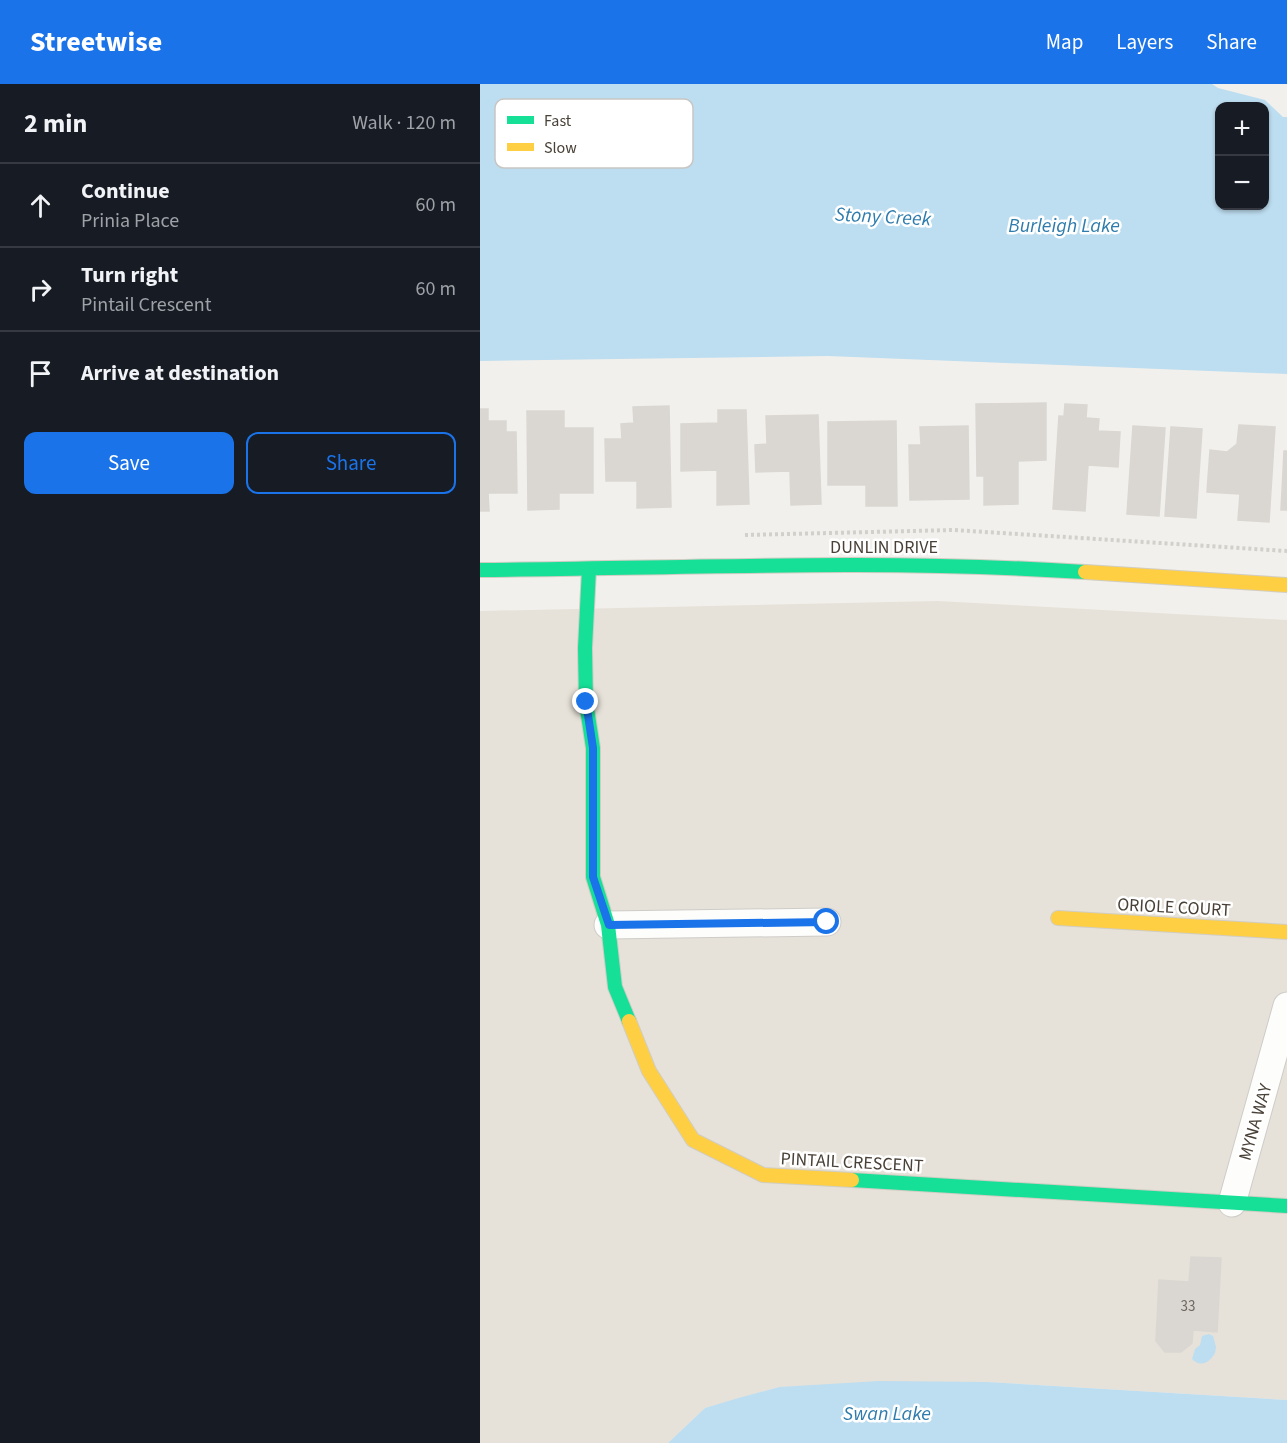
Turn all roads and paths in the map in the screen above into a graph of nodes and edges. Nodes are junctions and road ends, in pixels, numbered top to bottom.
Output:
1 (589, 569) junction
2 (480, 570) edge
3 (1287, 585) edge
4 (1058, 918) dead end
5 (827, 922) dead end
6 (609, 925) junction
7 (1287, 932) edge
8 (1287, 1006) edge
9 (1232, 1203) junction
10 (1287, 1206) edge

1 - 2 street, DUNLIN DRIVE
1 - 3 street, DUNLIN DRIVE
1 - 6 street, PINTAIL CRESCENT
4 - 7 street, ORIOLE COURT
5 - 6 street
6 - 9 street, PINTAIL CRESCENT
8 - 9 street, MYNA WAY
9 - 10 street, PINTAIL CRESCENT

